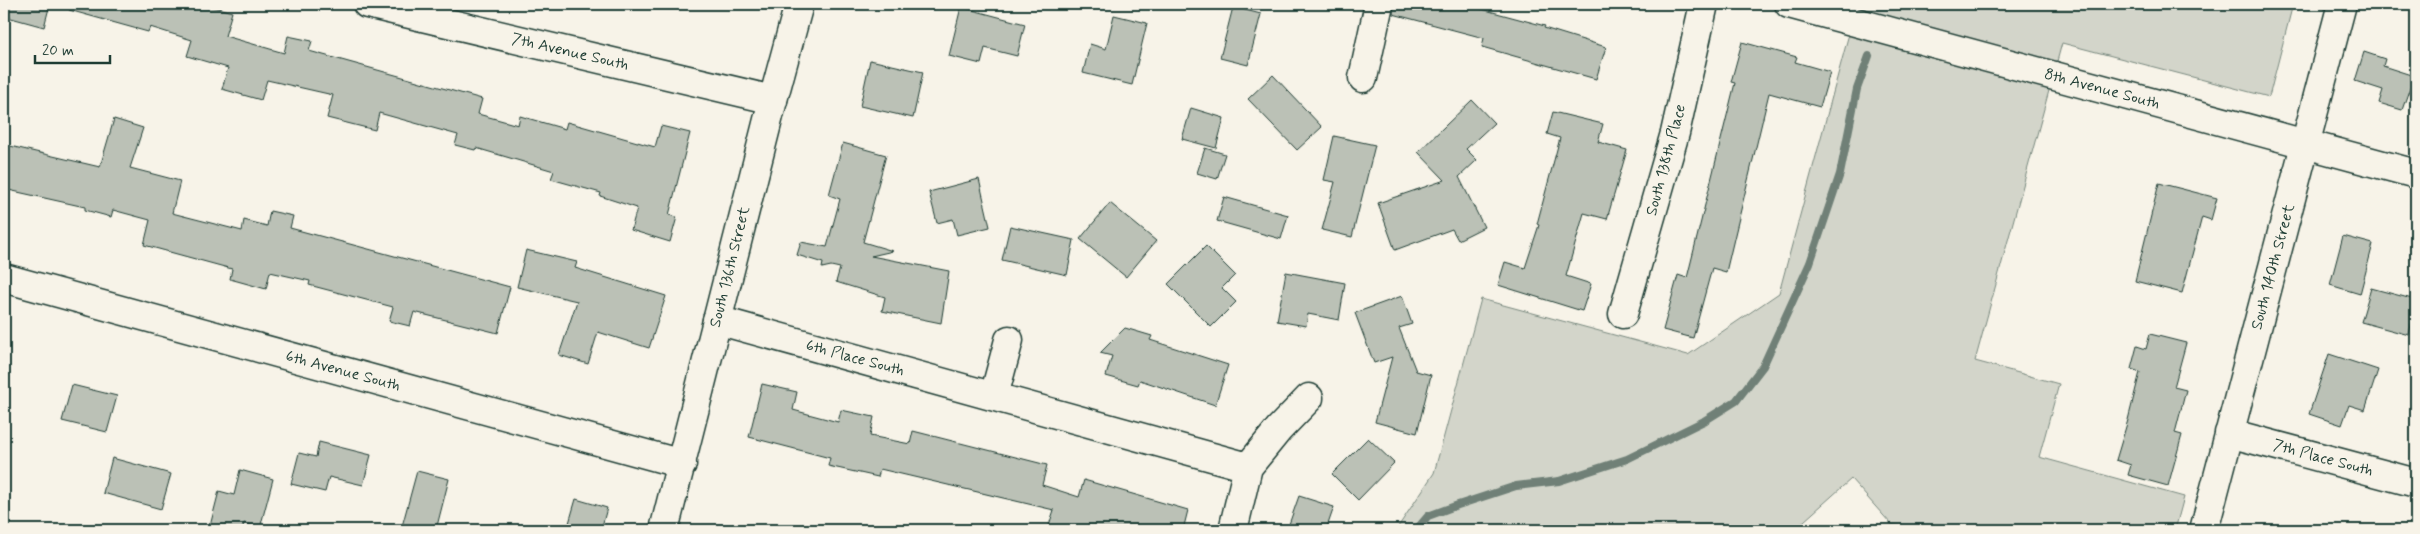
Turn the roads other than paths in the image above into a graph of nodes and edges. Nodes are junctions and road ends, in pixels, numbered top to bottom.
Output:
1 (367, 4) edge
2 (799, 4) edge
3 (1379, 4) edge
4 (1704, 4) edge
5 (1789, 4) edge
6 (2342, 4) edge
7 (1363, 78) dead end
8 (772, 100) junction
9 (2306, 144) junction
10 (2416, 174) edge
11 (4, 278) edge
12 (1623, 314) dead end
13 (716, 320) junction
14 (1009, 340) dead end
15 (994, 396) junction
16 (1310, 398) dead end
17 (2229, 433) junction
18 (682, 464) junction
19 (1248, 467) junction
20 (2416, 483) edge
21 (664, 530) edge
22 (1233, 530) edge
23 (2204, 530) edge

1 - 8 street, 7th Avenue South
2 - 8 street, South 136th Street
3 - 7 street
4 - 12 street, South 138th Place
5 - 9 street, 8th Avenue South
6 - 9 street, South 140th Street
8 - 13 street, South 136th Street
9 - 10 street, 8th Avenue South
9 - 17 street, South 140th Street
11 - 18 street, 6th Avenue South
13 - 15 street, 6th Place South
13 - 18 street, South 136th Street
14 - 15 street
15 - 19 street, 6th Place South
16 - 19 street
17 - 20 street, 7th Place South
17 - 23 street, South 140th Street
18 - 21 street, South 136th Street
19 - 22 street

